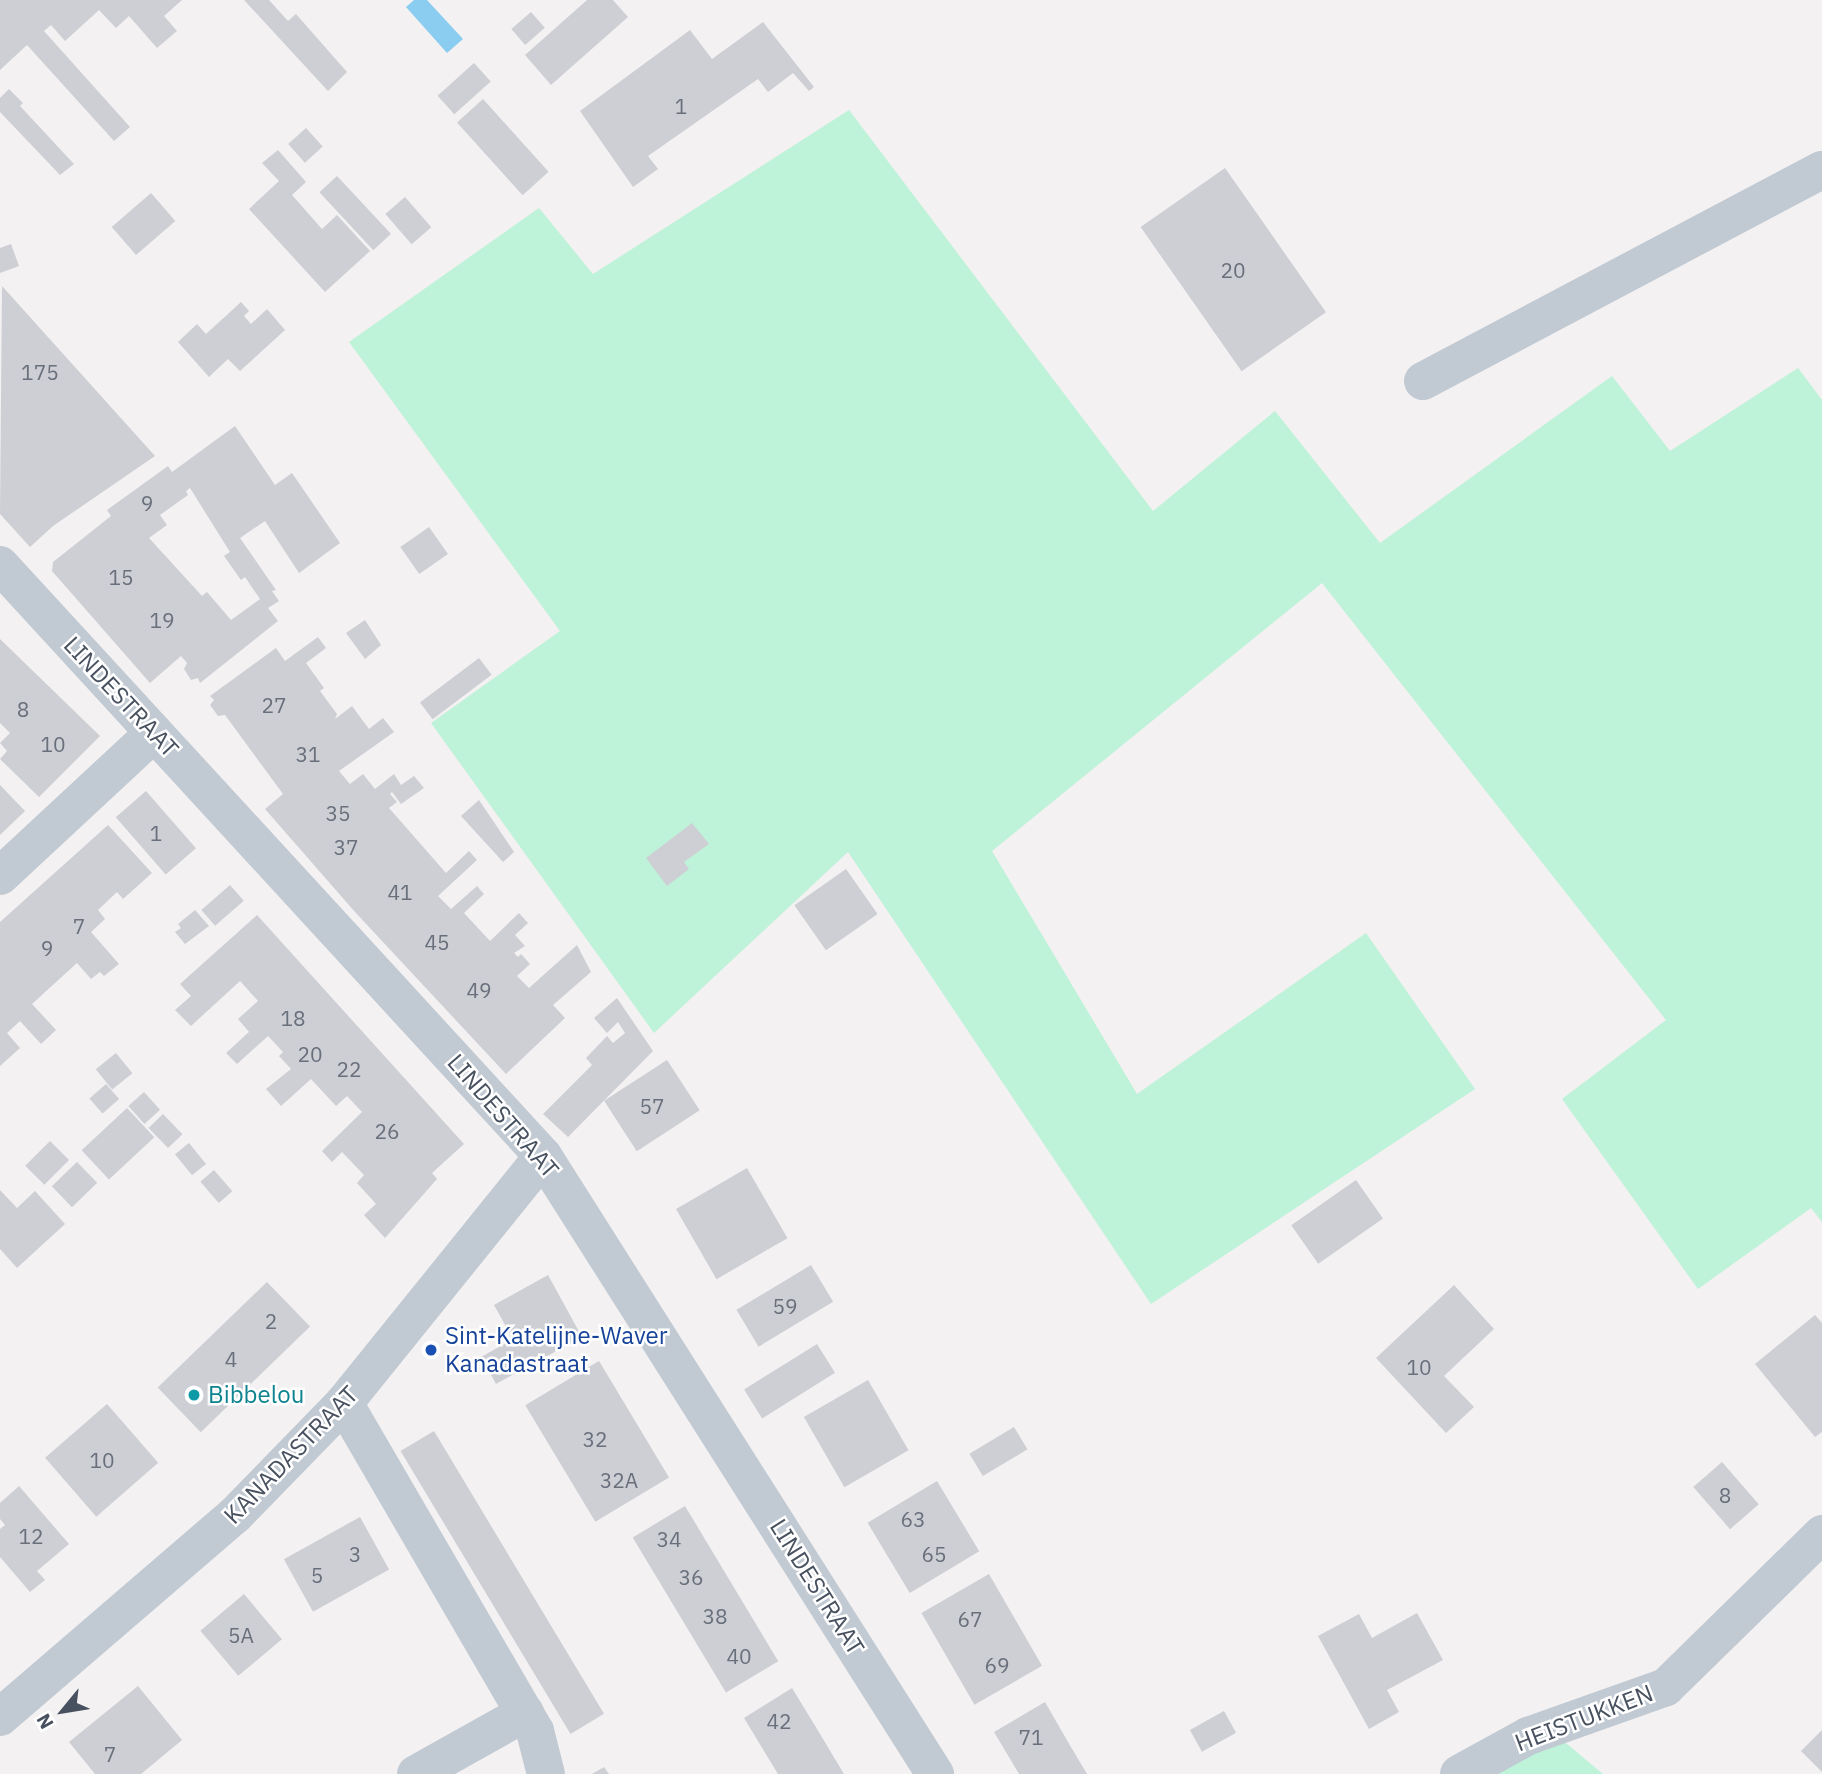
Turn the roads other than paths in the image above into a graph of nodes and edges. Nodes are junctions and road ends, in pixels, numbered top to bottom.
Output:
1 (1822, 170) edge
2 (1423, 381) dead end
3 (0, 565) edge
4 (154, 733) junction
5 (0, 876) edge
6 (543, 1156) junction
7 (344, 1403) junction
8 (1822, 1534) edge
9 (525, 1713) junction
10 (0, 1717) edge
11 (416, 1774) edge
12 (546, 1774) edge
13 (935, 1774) edge
14 (1459, 1774) edge

1 - 2 street
3 - 4 street, LINDESTRAAT
4 - 5 street
4 - 6 street, LINDESTRAAT
6 - 7 street, KANADASTRAAT
6 - 13 street, LINDESTRAAT
7 - 9 street
7 - 10 street, KANADASTRAAT
8 - 14 street, HEISTUKKEN
9 - 11 street
9 - 12 street

